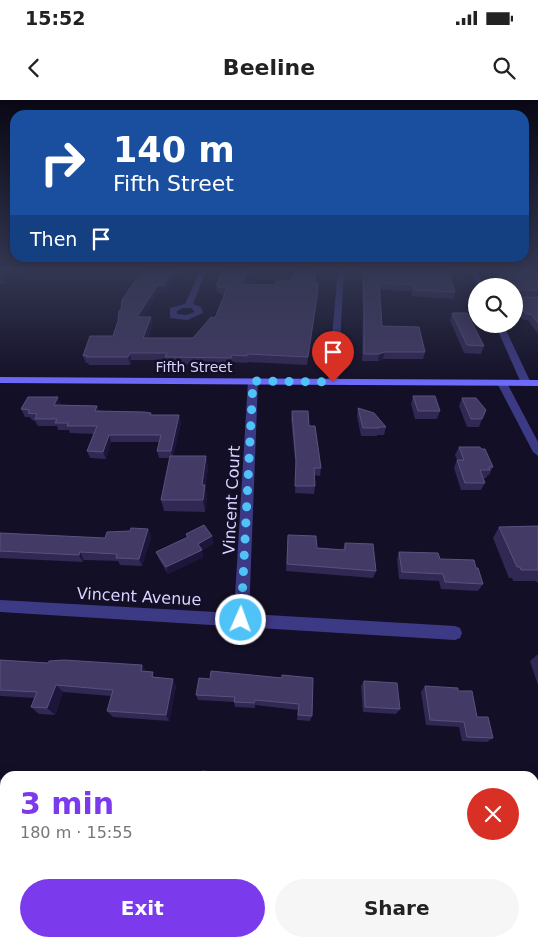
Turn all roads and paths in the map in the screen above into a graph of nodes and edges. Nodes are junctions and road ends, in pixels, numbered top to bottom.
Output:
1 (338, 308) edge
2 (503, 333) edge
3 (0, 380) edge
4 (253, 381) junction
5 (333, 382) junction
6 (502, 382) junction
7 (526, 383) junction
8 (538, 383) edge
9 (538, 452) edge
10 (0, 606) edge
11 (241, 620) junction
12 (455, 633) dead end

1 - 5 street
2 - 7 street
3 - 4 street, Fifth Street
4 - 5 street, Fifth Street
4 - 11 street, Vincent Court
5 - 6 street, Fifth Street
6 - 7 street, Fifth Street
6 - 9 street
7 - 8 street, Fifth Street
10 - 11 street, Vincent Avenue
11 - 12 street, Vincent Avenue

